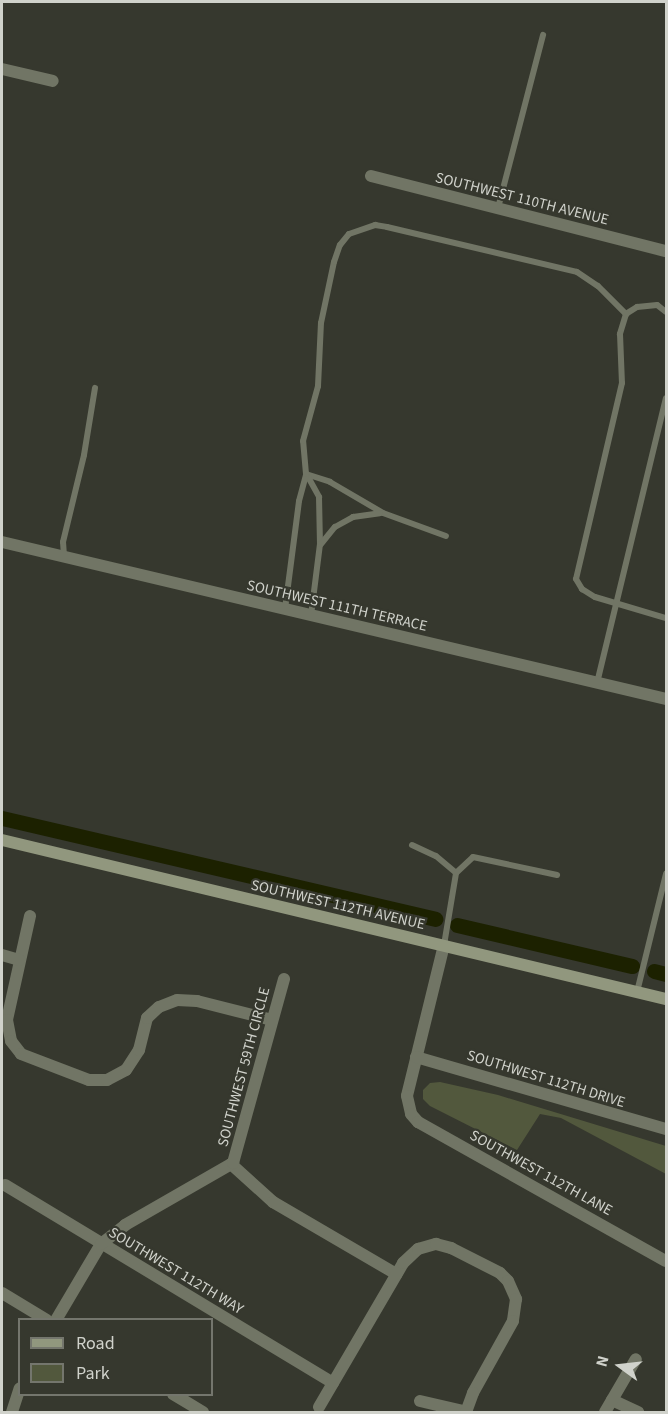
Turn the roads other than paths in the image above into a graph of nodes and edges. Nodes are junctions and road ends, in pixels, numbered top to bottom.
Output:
1 (543, 35) dead end
2 (2, 69) edge
3 (53, 81) dead end
4 (375, 175) dead end
5 (498, 208) junction
6 (666, 251) edge
7 (666, 312) edge
8 (626, 314) junction
9 (95, 388) dead end
10 (666, 398) edge
11 (306, 474) junction
12 (383, 513) junction
13 (446, 536) dead end
14 (2, 542) edge
15 (320, 544) junction
16 (64, 556) junction
17 (615, 603) junction
18 (285, 609) junction
19 (311, 615) junction
20 (666, 618) edge
21 (597, 682) junction
22 (666, 699) edge
23 (2, 840) edge
24 (412, 845) dead end
25 (456, 873) junction
26 (666, 874) edge
27 (557, 875) dead end
28 (663, 901) edge
29 (30, 916) dead end
30 (444, 945) junction
31 (2, 955) edge
32 (19, 960) junction
33 (284, 979) dead end
34 (638, 992) junction
35 (666, 999) edge
36 (272, 1020) junction
37 (416, 1057) junction
38 (666, 1129) edge
39 (232, 1164) junction
40 (4, 1185) dead end
41 (101, 1244) junction
42 (666, 1261) edge
43 (396, 1274) junction
44 (2, 1293) edge
45 (44, 1318) edge
46 (57, 1318) edge
47 (636, 1359) dead end
48 (333, 1383) junction
49 (18, 1394) edge
50 (175, 1396) edge
51 (612, 1400) junction
52 (420, 1401) dead end
53 (319, 1407) dead end
54 (200, 1412) edge
55 (466, 1412) edge
56 (12, 1413) edge
57 (605, 1413) edge
58 (638, 1413) edge

1 - 5 lane
2 - 3 street
4 - 5 street, SOUTHWEST 110TH AVENUE
5 - 6 street, SOUTHWEST 110TH AVENUE
7 - 8 lane
8 - 11 lane
8 - 17 lane
9 - 16 lane
10 - 17 lane
11 - 12 lane
11 - 15 lane
11 - 18 lane
12 - 13 lane
12 - 15 lane
14 - 16 street, SOUTHWEST 111TH TERRACE
15 - 19 lane
16 - 18 street, SOUTHWEST 111TH TERRACE
17 - 20 lane
17 - 21 lane
18 - 19 street, SOUTHWEST 111TH TERRACE
19 - 21 street, SOUTHWEST 111TH TERRACE
21 - 22 street, SOUTHWEST 111TH TERRACE
23 - 30 street, SOUTHWEST 112TH AVENUE
24 - 25 lane
25 - 27 lane
25 - 30 lane
26 - 28 lane
28 - 34 lane
29 - 32 street
30 - 34 street, SOUTHWEST 112TH AVENUE
30 - 37 street
31 - 32 street
32 - 36 street
33 - 36 street, SOUTHWEST 59TH CIRCLE
34 - 35 street, SOUTHWEST 112TH AVENUE
36 - 39 street, SOUTHWEST 59TH CIRCLE
37 - 38 street, SOUTHWEST 112TH DRIVE
37 - 42 street, SOUTHWEST 112TH LANE
39 - 41 street
39 - 43 street
40 - 41 street, SOUTHWEST 112TH WAY
41 - 46 street
41 - 48 street, SOUTHWEST 112TH WAY
43 - 48 street
43 - 55 street
44 - 45 street
47 - 51 street
48 - 53 street
49 - 56 street
50 - 54 street
51 - 57 street
51 - 58 street
52 - 55 street

